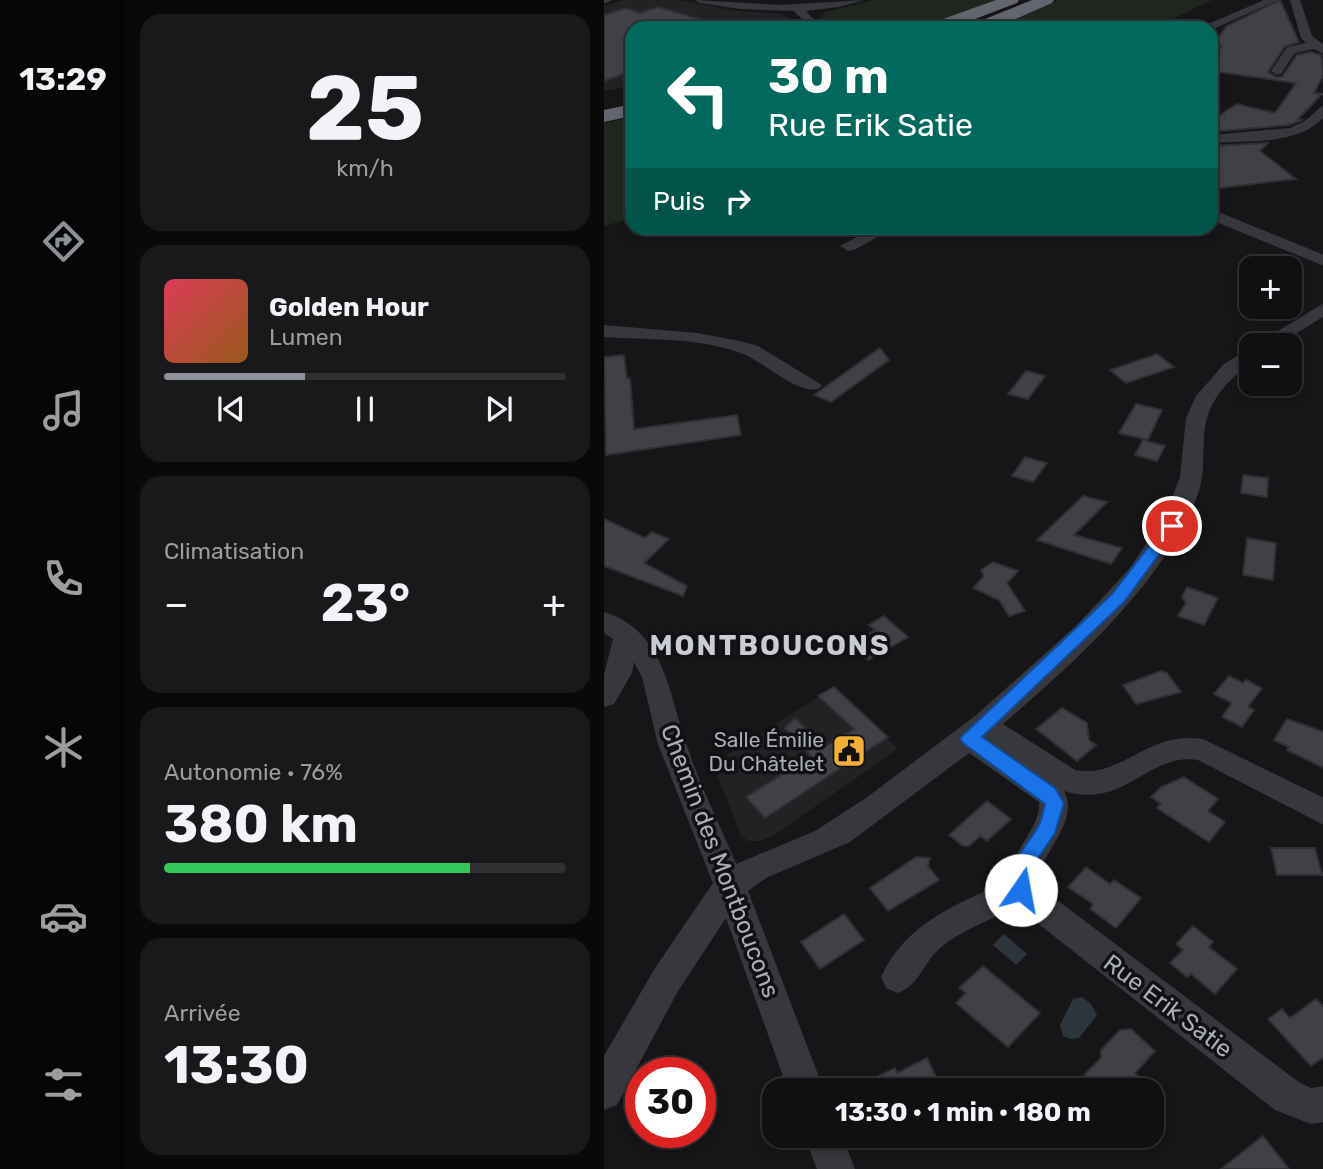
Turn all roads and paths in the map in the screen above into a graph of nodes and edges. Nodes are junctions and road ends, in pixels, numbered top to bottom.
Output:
1 (700, 0) edge
2 (859, 0) edge
3 (1011, 0) edge
4 (1046, 0) edge
5 (1273, 0) edge
6 (1295, 0) edge
7 (799, 10) junction
8 (811, 21) edge
9 (954, 21) edge
10 (994, 21) edge
11 (1218, 23) edge
12 (1319, 48) edge
13 (1277, 71) dead end
14 (625, 98) edge
15 (604, 102) edge
16 (1323, 108) edge
17 (625, 112) edge
18 (604, 116) edge
19 (1218, 138) edge
20 (1218, 217) edge
21 (871, 235) edge
22 (848, 246) dead end
23 (1323, 261) edge
24 (1323, 308) edge
25 (604, 331) edge
26 (1283, 333) edge
27 (1239, 364) edge
28 (812, 385) dead end
29 (616, 628) edge
30 (604, 697) edge
31 (976, 732) junction
32 (1323, 813) edge
33 (730, 886) junction
34 (1021, 890) junction
35 (898, 977) dead end
36 (802, 1078) edge
37 (604, 1092) edge
38 (1323, 1104) edge
39 (828, 1148) edge
40 (836, 1169) edge

1 - 7 street
2 - 7 street
3 - 9 highway
4 - 10 highway
5 - 11 street
6 - 12 street
7 - 8 street
12 - 13 street
14 - 15 highway
16 - 19 street
17 - 18 highway
20 - 23 street
21 - 22 street
24 - 26 street
25 - 28 street
27 - 31 street
29 - 30 street, Chemin des Montboucons
29 - 33 street, Chemin des Montboucons
31 - 32 street
31 - 33 street
31 - 34 street
33 - 36 street, Chemin des Montboucons
33 - 37 street
34 - 35 street
34 - 38 street, Rue Erik Satie
39 - 40 street

